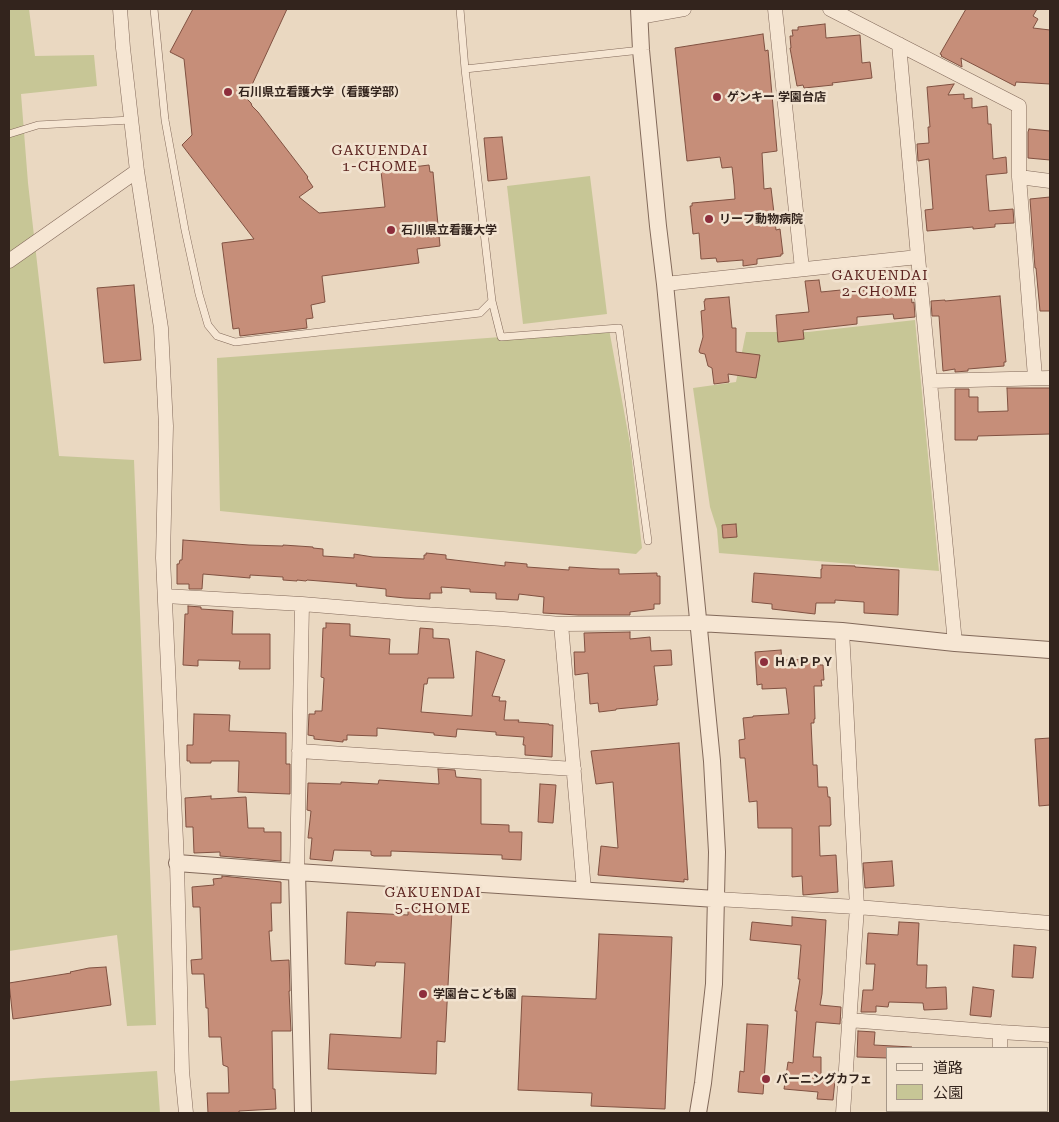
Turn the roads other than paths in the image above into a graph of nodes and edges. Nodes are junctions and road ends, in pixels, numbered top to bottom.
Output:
1 (120, 9) edge
2 (154, 9) edge
3 (460, 9) edge
4 (684, 9) edge
5 (775, 9) edge
6 (830, 9) edge
7 (639, 13) edge
8 (899, 44) junction
9 (641, 50) junction
10 (466, 69) junction
11 (131, 120) junction
12 (9, 134) edge
13 (137, 171) junction
14 (1019, 177) junction
15 (1050, 181) edge
16 (918, 257) junction
17 (9, 261) edge
18 (802, 270) junction
19 (665, 284) junction
20 (492, 301) junction
21 (1035, 377) junction
22 (1050, 378) edge
23 (930, 381) junction
24 (648, 541) dead end
25 (165, 596) junction
26 (302, 604) junction
27 (698, 623) junction
28 (561, 624) junction
29 (842, 631) junction
30 (955, 643) junction
31 (1050, 650) edge
32 (299, 751) junction
33 (574, 769) junction
34 (177, 863) junction
35 (297, 872) junction
36 (584, 890) junction
37 (716, 899) junction
38 (857, 907) junction
39 (1050, 923) edge
40 (849, 1020) junction
41 (1000, 1032) junction
42 (1050, 1035) edge
43 (1000, 1047) edge
44 (186, 1113) edge
45 (303, 1113) edge
46 (698, 1113) edge
47 (843, 1113) edge

1 - 11 street
2 - 20 lane
3 - 10 lane
4 - 7 street
5 - 18 street
6 - 8 street
7 - 9 street
8 - 14 street
8 - 16 street
9 - 10 lane
9 - 19 street
10 - 20 lane
11 - 12 lane
11 - 13 street
13 - 17 street
13 - 25 street
14 - 15 street
14 - 21 street
16 - 18 street
16 - 23 street
18 - 19 street
19 - 27 street
20 - 24 lane
21 - 22 street
21 - 23 street
23 - 30 street
25 - 26 street
25 - 34 street
26 - 28 street
26 - 32 street
27 - 28 street
27 - 29 street
27 - 37 street
28 - 33 street
29 - 30 street
29 - 38 street
30 - 31 street
32 - 33 street
32 - 35 street
33 - 36 street
34 - 35 street
34 - 44 street
35 - 36 street
35 - 45 street
36 - 37 street
37 - 38 street
37 - 46 street
38 - 39 street
38 - 40 street
40 - 41 street
40 - 47 street
41 - 42 street
41 - 43 street

